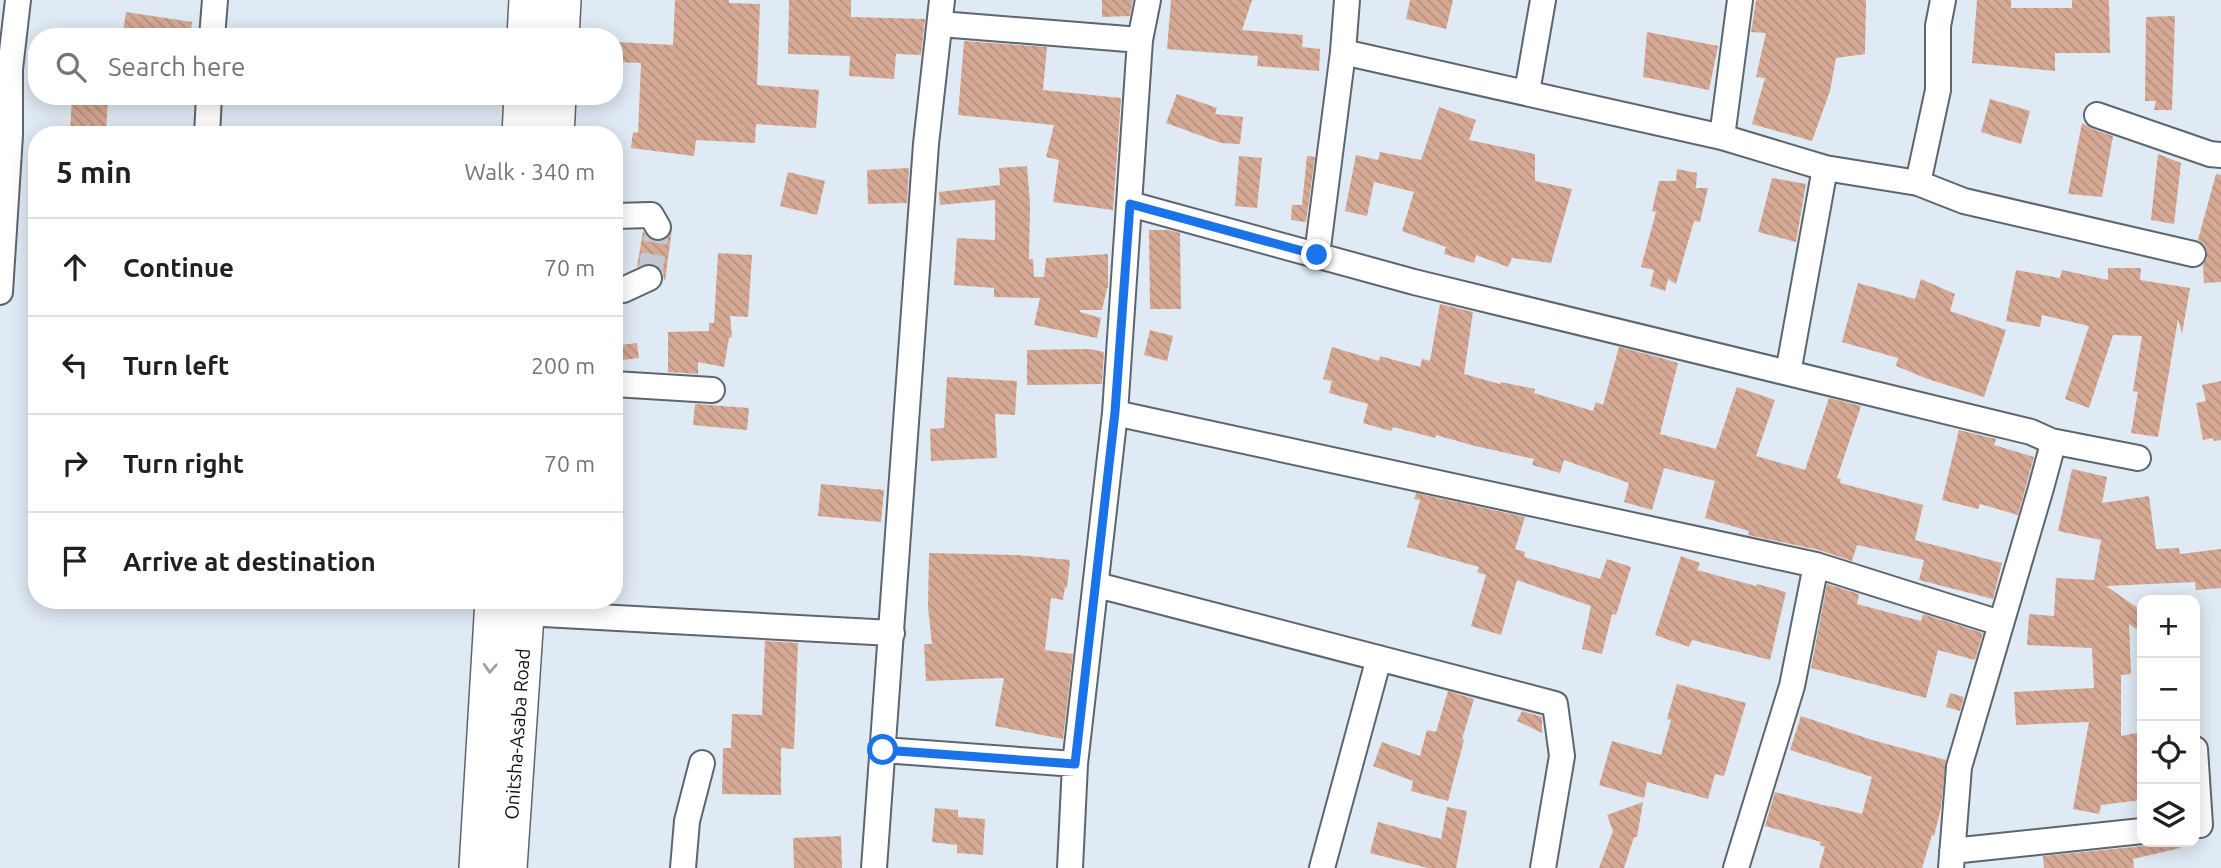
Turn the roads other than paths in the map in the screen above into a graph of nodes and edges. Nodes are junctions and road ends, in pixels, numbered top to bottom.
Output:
1 (19, 0) edge
2 (215, 0) edge
3 (528, 0) edge
4 (562, 0) edge
5 (1148, 0) edge
6 (1347, 0) edge
7 (1543, 0) edge
8 (1740, 0) edge
9 (1943, 0) edge
10 (941, 12) edge
11 (213, 28) edge
12 (526, 28) edge
13 (560, 28) edge
14 (1140, 40) junction
15 (1343, 52) junction
16 (1527, 92) junction
17 (208, 105) edge
18 (523, 105) edge
19 (557, 105) edge
20 (2097, 115) dead end
21 (207, 126) edge
22 (521, 126) edge
23 (555, 126) edge
24 (1722, 137) junction
25 (2221, 155) edge
26 (1825, 168) junction
27 (1918, 183) junction
28 (1130, 204) junction
29 (623, 216) edge
30 (658, 227) dead end
31 (2193, 254) dead end
32 (1317, 255) junction
33 (649, 278) dead end
34 (623, 290) edge
35 (0, 292) edge
36 (1788, 373) junction
37 (623, 385) edge
38 (712, 390) dead end
39 (1115, 412) junction
40 (2052, 441) junction
41 (2138, 458) dead end
42 (1816, 565) junction
43 (1097, 584) junction
44 (514, 609) edge
45 (515, 609) edge
46 (578, 609) edge
47 (2000, 624) junction
48 (892, 634) junction
49 (1379, 658) junction
50 (883, 750) junction
51 (702, 763) dead end
52 (1075, 764) junction
53 (2200, 784) edge
54 (2205, 824) edge
55 (2137, 832) edge
56 (1952, 860) edge
57 (478, 868) edge
58 (508, 868) edge
59 (683, 868) edge
60 (873, 868) edge
61 (1070, 868) edge
62 (1322, 868) edge
63 (1543, 868) edge
64 (1736, 868) edge

1 - 35 street
2 - 11 street
3 - 12 highway
4 - 13 highway
5 - 14 street
6 - 15 street
7 - 16 street
8 - 24 street
9 - 27 street
10 - 14 street
10 - 48 street
14 - 28 street
15 - 16 street
15 - 32 street
16 - 24 street
17 - 21 street
18 - 22 highway
19 - 23 highway
20 - 25 street
24 - 26 street
26 - 27 street
26 - 36 street
27 - 31 street
28 - 32 street
28 - 39 street
29 - 30 street
32 - 36 street
33 - 34 street
36 - 40 street
37 - 38 street
39 - 42 street
39 - 43 street
40 - 41 street
40 - 47 street
42 - 47 street
42 - 64 street
43 - 49 street
43 - 52 street
44 -> 57 highway
45 - 58 highway, Onitsha-Asaba Road
46 - 48 street
47 - 56 street
48 - 50 street
49 - 62 street
49 - 63 street
50 - 52 street
50 - 60 street
51 - 59 street
52 - 61 street
53 - 54 street
55 - 56 street

